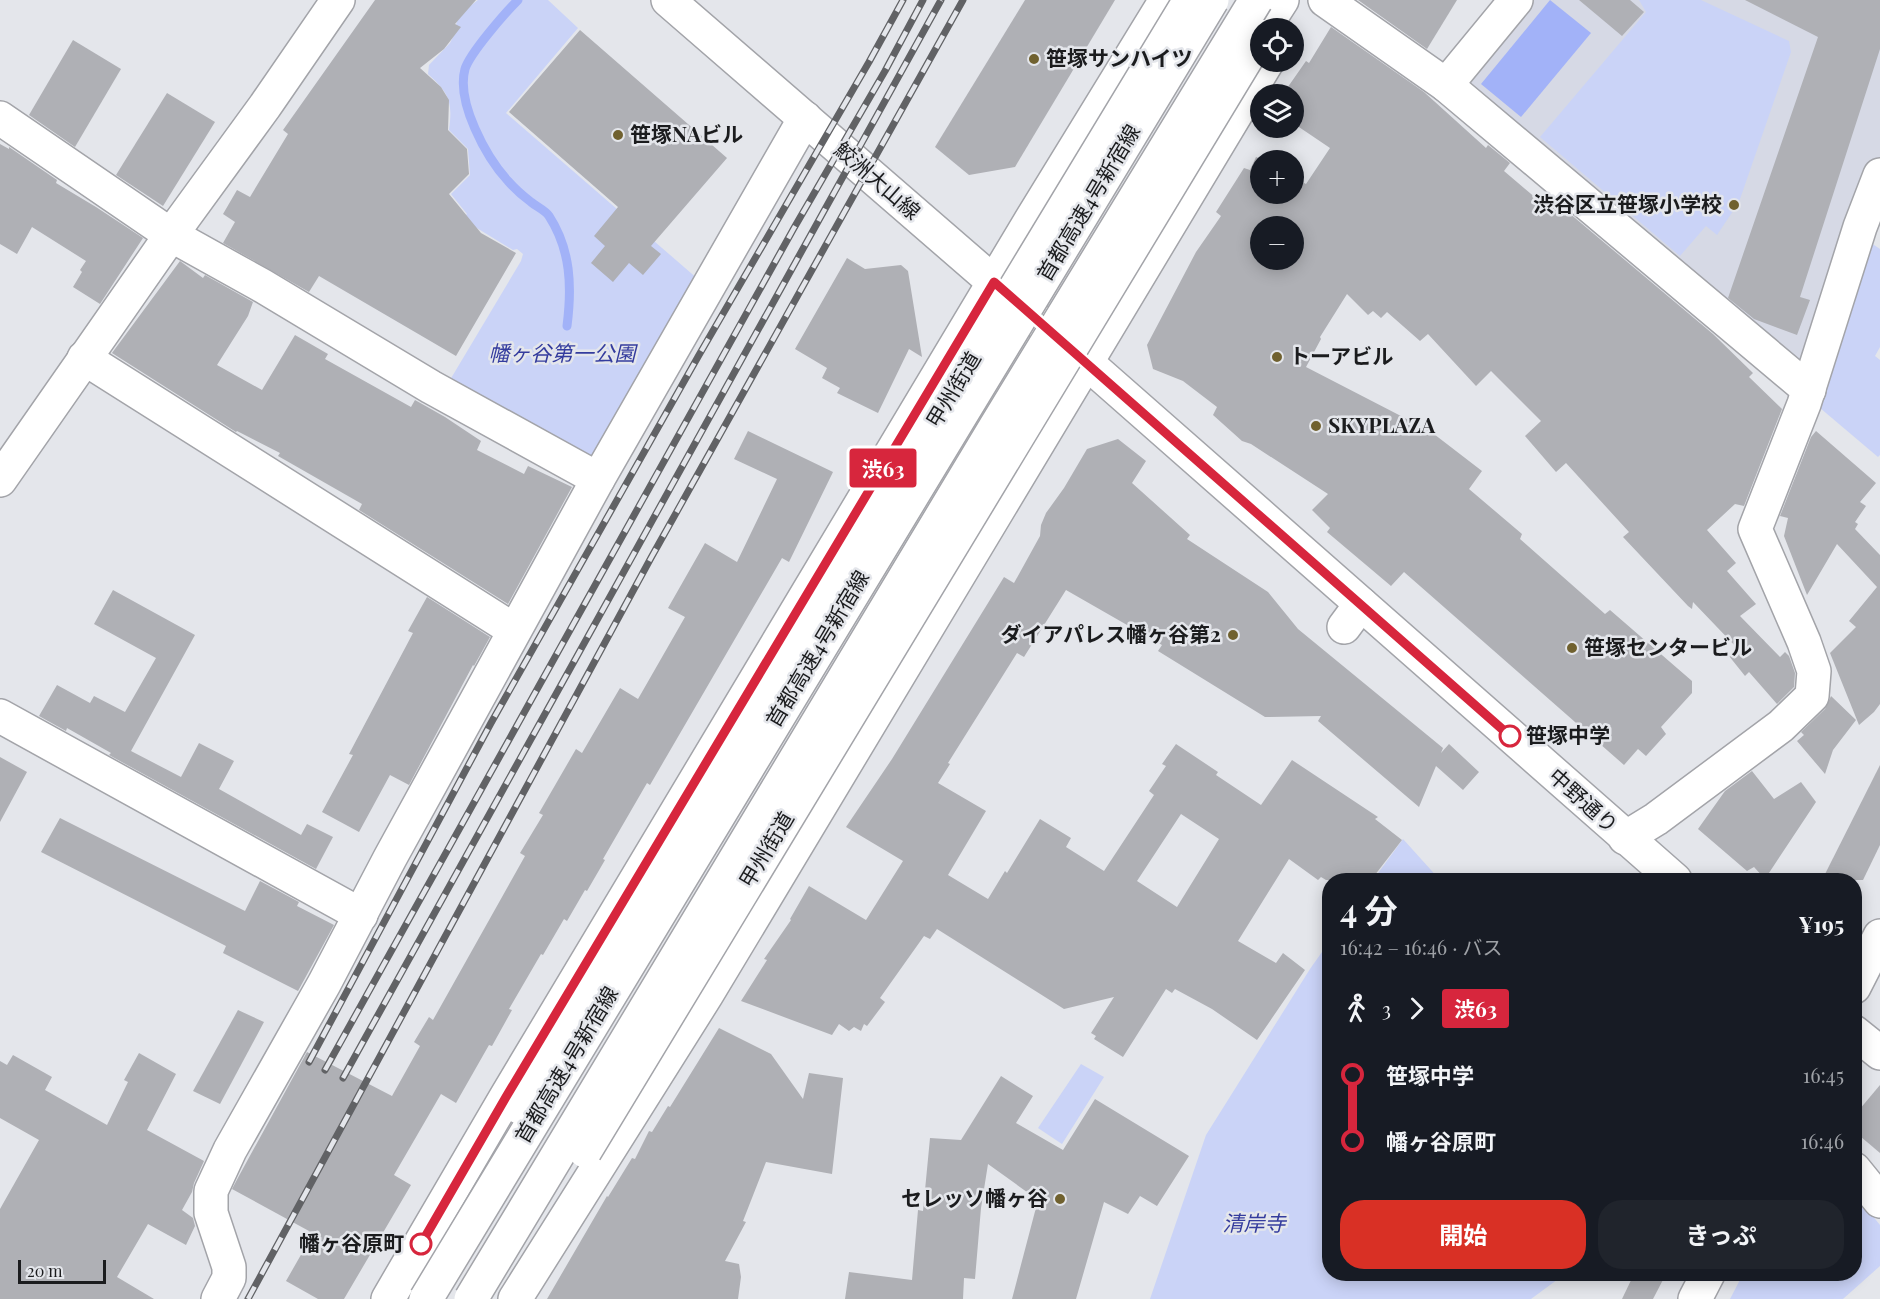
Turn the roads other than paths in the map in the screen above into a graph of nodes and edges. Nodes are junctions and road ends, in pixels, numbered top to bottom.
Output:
1 (338, 0) edge
2 (668, 0) edge
3 (1166, 0) edge
4 (1191, 0) edge
5 (1212, 0) edge
6 (1256, 0) edge
7 (1282, 0) edge
8 (1304, 0) edge
9 (1325, 0) edge
10 (1516, 0) edge
11 (1270, 18) edge
12 (1292, 18) edge
13 (1250, 53) edge
14 (1260, 72) edge
15 (1446, 85) junction
16 (0, 118) edge
17 (805, 118) junction
18 (1880, 176) edge
19 (171, 235) junction
20 (994, 282) junction
21 (84, 358) junction
22 (1086, 362) junction
23 (1807, 397) junction
24 (2, 471) edge
25 (598, 480) junction
26 (514, 630) junction
27 (0, 716) edge
28 (1625, 838) junction
29 (1667, 873) edge
30 (361, 915) junction
31 (1880, 936) edge
32 (1862, 971) edge
33 (1862, 1038) edge
34 (1880, 1053) edge
35 (1862, 1179) edge
36 (1880, 1201) edge
37 (1704, 1281) edge
38 (218, 1299) edge
39 (390, 1299) edge
40 (426, 1299) edge
41 (471, 1299) edge
42 (506, 1299) edge
43 (515, 1299) edge
44 (1695, 1299) edge

1 - 19 main road
2 - 17 main road, 鮫洲大山線
3 - 20 main road
4 - 39 main road, 甲州街道, bridge
5 - 40 main road, 首都高速4号新宿線, bridge
6 - 41 main road, 首都高速4号新宿線, bridge
7 - 11 main road
8 - 12 main road
9 - 15 main road
10 - 15 main road
13 - 42 main road, 甲州街道, bridge
14 - 22 main road
15 - 23 main road
16 - 19 main road
17 - 20 main road, 鮫洲大山線
17 - 25 main road
18 - 23 main road
19 - 21 main road
19 - 25 main road
20 - 22 main road, 鮫洲大山線
20 - 39 main road
21 - 24 main road
21 - 26 main road
22 - 28 main road, 中野通り
22 - 43 main road
23 - 28 main road
25 - 26 main road
26 - 30 main road
27 - 30 main road
28 - 29 main road, 中野通り
30 - 38 main road
31 - 32 main road
33 - 34 main road
35 - 36 main road
37 - 44 main road

